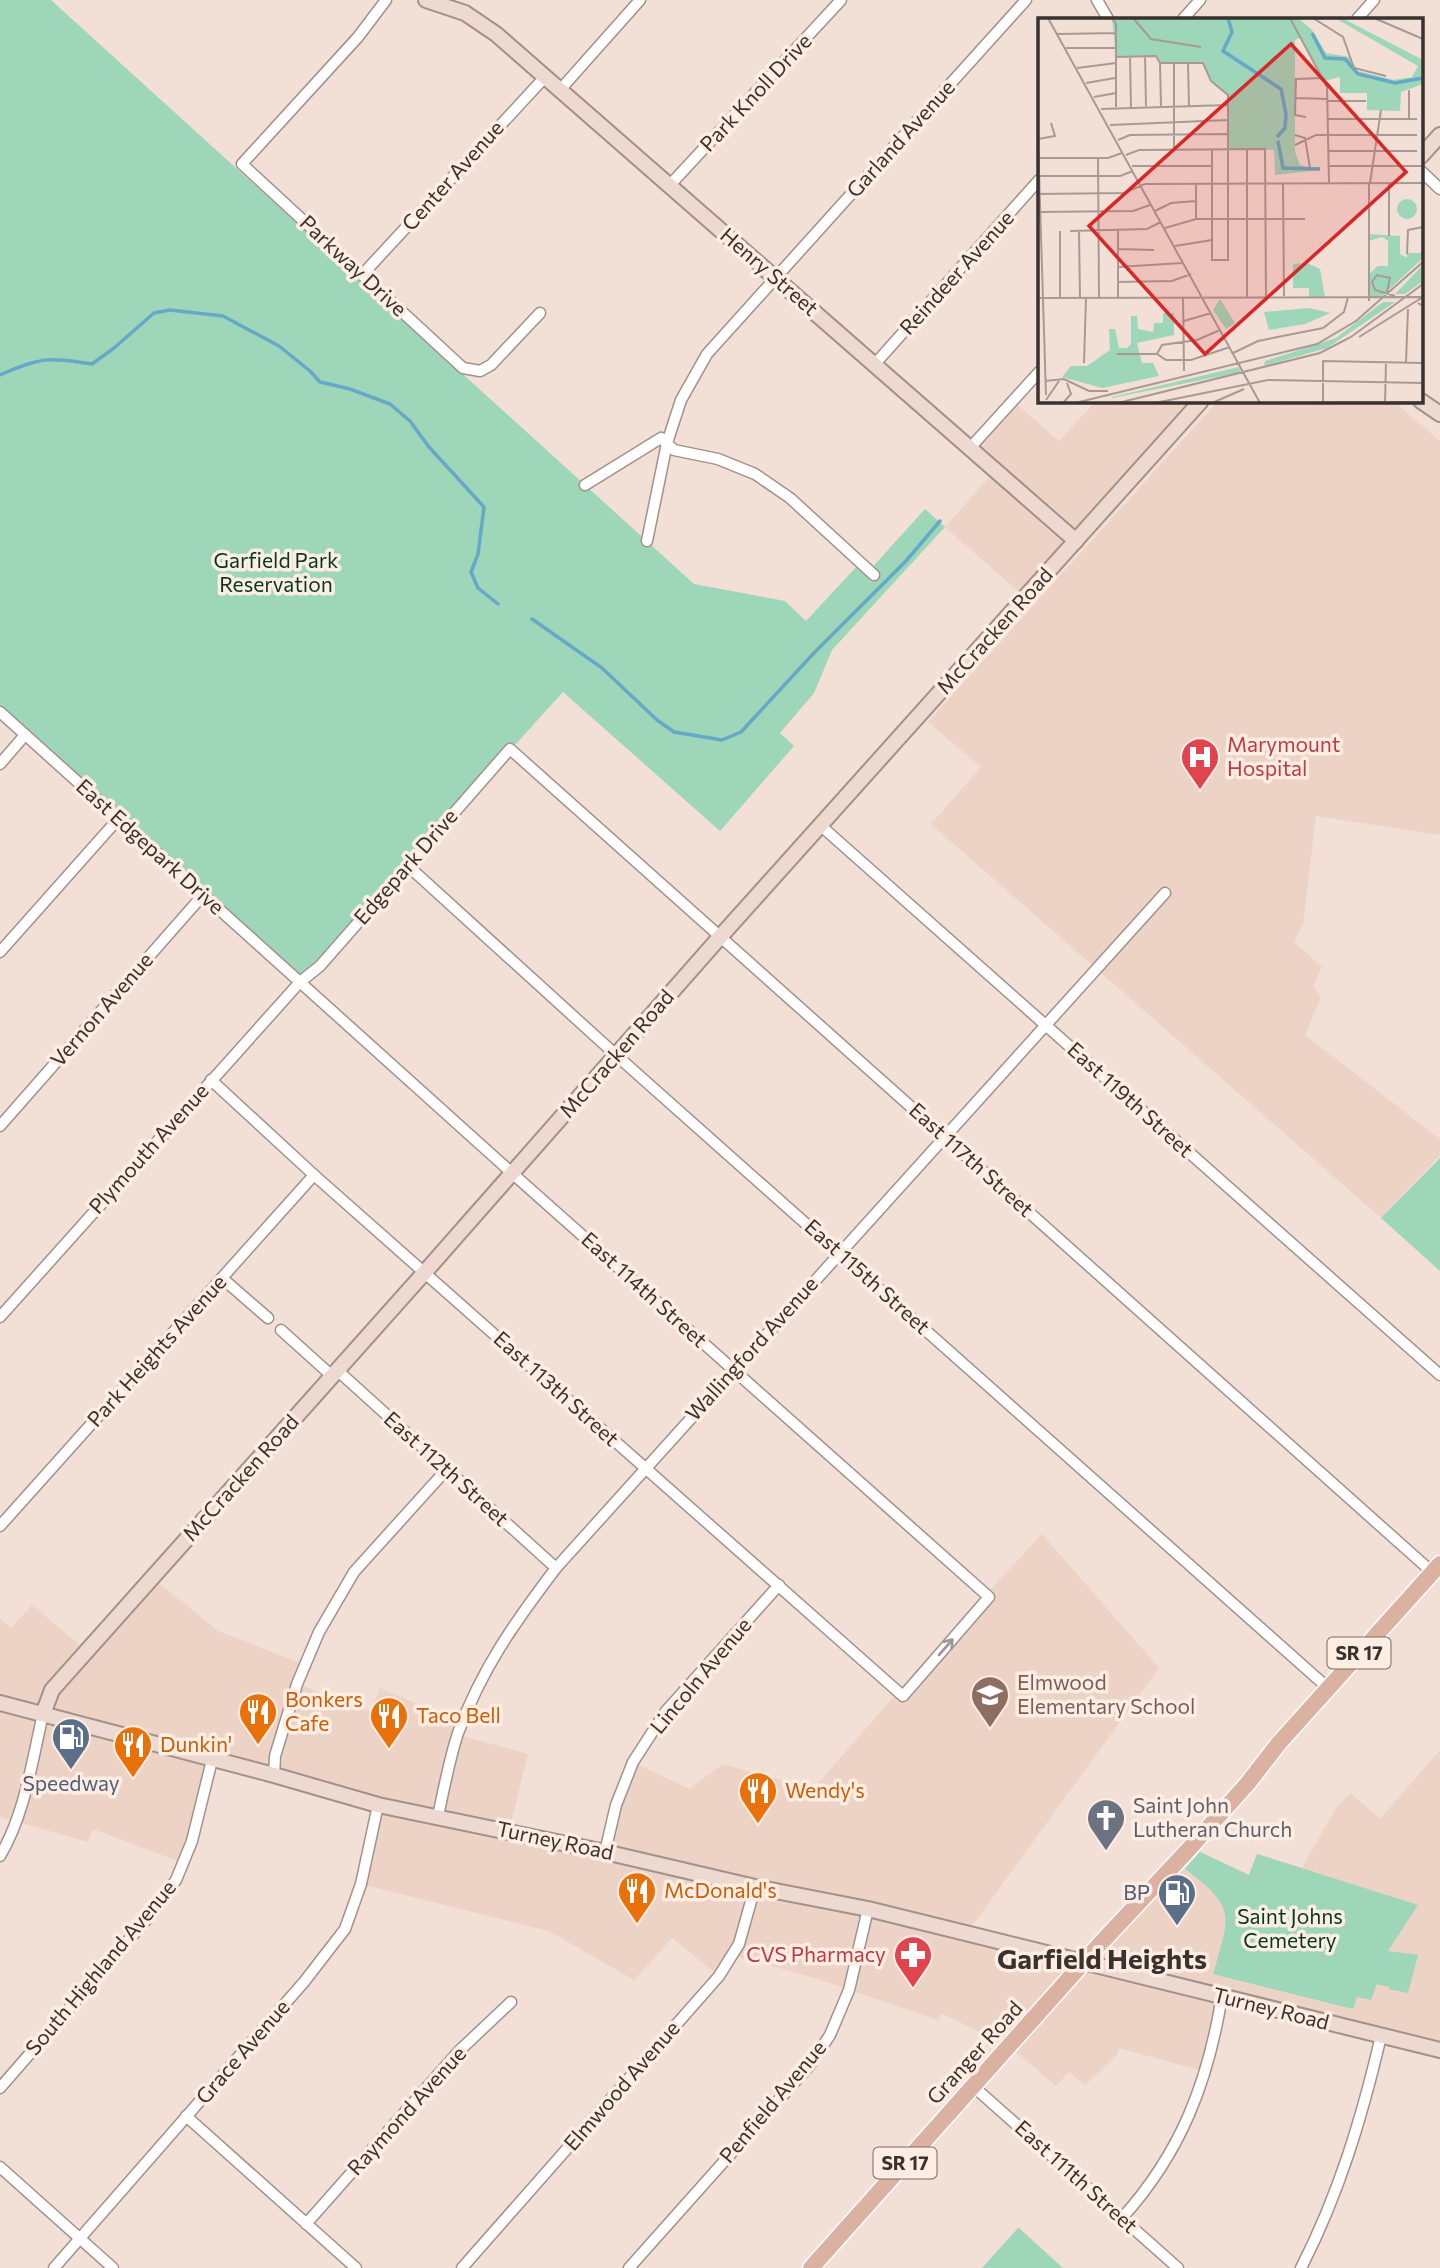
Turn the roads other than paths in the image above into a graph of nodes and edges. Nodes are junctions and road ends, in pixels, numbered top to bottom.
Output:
1 (386, 0) edge
2 (426, 0) edge
3 (639, 0) edge
4 (841, 0) edge
5 (1026, 0) edge
6 (1097, 0) edge
7 (1200, 0) edge
8 (1374, 0) edge
9 (454, 5) edge
10 (1107, 18) edge
11 (1184, 18) edge
12 (1358, 18) edge
13 (545, 76) junction
14 (560, 90) junction
15 (1440, 135) edge
16 (1422, 155) edge
17 (1422, 172) edge
18 (1038, 181) edge
19 (670, 185) junction
20 (1440, 189) edge
21 (362, 275) junction
22 (776, 277) junction
23 (540, 313) dead end
24 (874, 365) junction
25 (1038, 373) edge
26 (1200, 402) edge
27 (1422, 402) edge
28 (1440, 414) edge
29 (667, 443) junction
30 (970, 448) junction
31 (585, 485) dead end
32 (647, 541) dead end
33 (1076, 541) junction
34 (874, 575) dead end
35 (0, 712) edge
36 (25, 735) junction
37 (510, 749) joint
38 (0, 764) edge
39 (119, 818) junction
40 (820, 825) junction
41 (407, 865) junction
42 (1165, 893) dead end
43 (203, 895) junction
44 (720, 937) junction
45 (0, 952) edge
46 (300, 982) junction
47 (1046, 1025) junction
48 (616, 1055) junction
49 (211, 1080) junction
50 (0, 1126) edge
51 (946, 1137) junction
52 (512, 1173) junction
53 (314, 1175) junction
54 (839, 1252) junction
55 (425, 1272) junction
56 (222, 1278) junction
57 (1, 1315) edge
58 (268, 1318) dead end
59 (281, 1330) dead end
60 (734, 1370) junction
61 (334, 1373) junction
62 (1440, 1375) edge
63 (646, 1468) junction
64 (446, 1469) junction
65 (0, 1526) edge
66 (556, 1568) junction
67 (1436, 1568) edge
68 (779, 1585) junction
69 (1328, 1688) junction
70 (903, 1696) joint
71 (0, 1703) edge
72 (43, 1714) junction
73 (212, 1759) junction
74 (274, 1775) junction
75 (378, 1805) junction
76 (438, 1816) junction
77 (605, 1852) junction
78 (0, 1856) edge
79 (755, 1887) junction
80 (868, 1909) junction
81 (1083, 1963) junction
82 (1222, 1996) junction
83 (511, 2002) dead end
84 (1381, 2036) junction
85 (1440, 2050) edge
86 (974, 2087) junction
87 (0, 2088) edge
88 (186, 2116) junction
89 (0, 2167) edge
90 (1122, 2218) junction
91 (306, 2224) junction
92 (80, 2238) junction
93 (54, 2268) edge
94 (113, 2268) edge
95 (356, 2268) edge
96 (462, 2268) edge
97 (629, 2268) edge
98 (811, 2268) edge
99 (1178, 2268) edge
100 (1301, 2268) edge

1 - 21 street, Parkway Drive
2 - 9 street, Henry Street
3 - 14 street
4 - 19 street, Park Knoll Drive
5 - 22 street, Garland Avenue
6 - 10 street
7 - 11 street
8 - 12 street
9 - 13 street, Henry Street
13 - 14 street, Henry Street
13 - 21 street, Center Avenue
14 - 19 street, Henry Street
15 - 16 street
17 - 20 street
18 - 24 street, Reindeer Avenue
19 - 22 street, Henry Street
21 - 23 street, Parkway Drive
22 - 24 street, Henry Street
22 - 29 street
24 - 30 street, Henry Street
25 - 30 street
26 - 33 street, McCracken Road
27 - 28 street
29 - 31 street
29 - 32 street
29 - 34 street
30 - 33 street, Henry Street
33 - 40 street, McCracken Road
35 - 36 street, East Edgepark Drive
36 - 38 street
36 - 39 street, East Edgepark Drive
37 - 41 street, Edgepark Drive
37 - 44 street, East 117th Street
39 - 43 street, East Edgepark Drive
39 - 45 street
40 - 44 street, McCracken Road
40 - 47 street, East 119th Street
41 - 46 street, Edgepark Drive
41 - 48 street, East 115th Street
42 - 47 street, Wallingford Avenue
43 - 46 street, East Edgepark Drive
43 - 50 street, Vernon Avenue
44 - 48 street, McCracken Road
44 - 51 street, East 117th Street
46 - 49 street, Plymouth Avenue
46 - 52 street, East 114th Street
47 - 51 street, Wallingford Avenue
47 - 62 street, East 119th Street
48 - 52 street, McCracken Road
48 - 54 street, East 115th Street
49 - 53 street, East 113th Street
49 - 57 street, Plymouth Avenue
51 - 54 street, Wallingford Avenue
51 - 67 street, East 117th Street
52 - 55 street, McCracken Road
52 - 60 street, East 114th Street
53 - 55 street, East 113th Street
53 - 56 street, Park Heights Avenue
54 - 60 street, Wallingford Avenue
54 - 69 street, East 115th Street
55 - 61 street, McCracken Road
55 - 63 street, East 113th Street
56 - 58 street
56 - 65 street, Park Heights Avenue
59 - 61 street, East 112th Street
60 - 63 street, Wallingford Avenue
70 -> 60 street, East 114th Street
61 - 64 street, East 112th Street
61 - 72 street, McCracken Road
63 - 66 street, Wallingford Avenue
63 - 68 street, East 113th Street
64 - 66 street, East 112th Street
64 - 74 street
66 - 76 street, Wallingford Avenue
67 - 69 main road, Granger Road / SR 17
68 - 70 street, East 113th Street
68 - 77 street, Lincoln Avenue
69 - 81 main road, Granger Road / SR 17
71 - 72 street, Turney Road
72 - 73 street, Turney Road
72 - 78 street
73 - 74 street, Turney Road
73 - 87 street, South Highland Avenue
74 - 75 street, Turney Road
75 - 76 street, Turney Road
75 - 88 street, Grace Avenue
76 - 77 street, Turney Road
77 - 79 street, Turney Road
79 - 80 street, Turney Road
79 - 96 street, Elmwood Avenue
80 - 81 street, Turney Road
80 - 97 street, Penfield Avenue
81 - 82 street, Turney Road
81 - 86 main road, Granger Road / SR 17
82 - 84 street, Turney Road
82 - 90 street
83 - 91 street, Raymond Avenue
84 - 85 street, Turney Road
84 - 100 street
86 - 90 street, East 111th Street
86 - 98 main road, Granger Road / SR 17
88 - 91 street
88 - 92 street, Grace Avenue
89 - 92 street
90 - 99 street, East 111th Street
91 - 95 street
92 - 93 street, Grace Avenue
92 - 94 street

